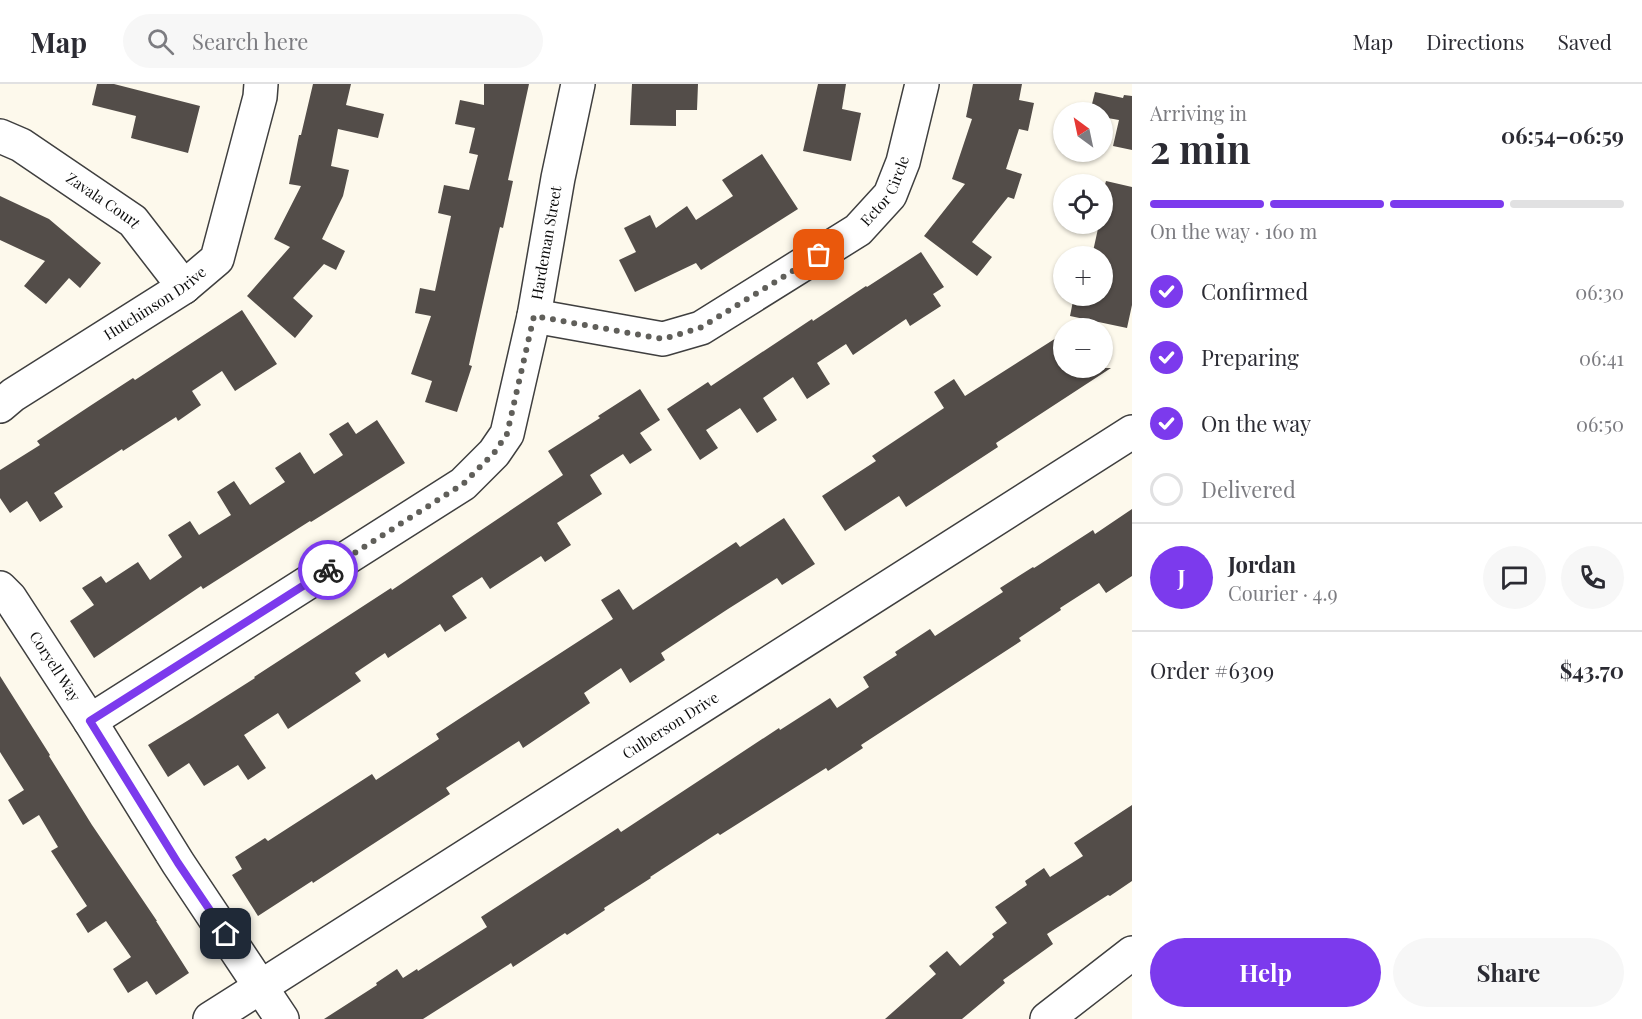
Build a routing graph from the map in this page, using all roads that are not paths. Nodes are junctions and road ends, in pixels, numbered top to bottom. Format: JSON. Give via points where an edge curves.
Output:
{"nodes":[{"id":1,"x":261,"y":84,"type":"edge"},
{"id":2,"x":578,"y":84,"type":"edge"},
{"id":3,"x":922,"y":84,"type":"edge"},
{"id":4,"x":0,"y":136,"type":"edge"},
{"id":5,"x":184,"y":287,"type":"junction"},
{"id":6,"x":534,"y":316,"type":"junction"},
{"id":7,"x":0,"y":406,"type":"edge"},
{"id":8,"x":1132,"y":432,"type":"edge"},
{"id":9,"x":0,"y":588,"type":"edge"},
{"id":10,"x":90,"y":721,"type":"junction"},
{"id":11,"x":1132,"y":954,"type":"edge"},
{"id":12,"x":261,"y":987,"type":"junction"},
{"id":13,"x":210,"y":1019,"type":"edge"},
{"id":14,"x":282,"y":1019,"type":"edge"},
{"id":15,"x":1047,"y":1019,"type":"edge"}],
"edges":[{"from":1,"to":5,"type":"street","name":"Hutchinson Drive","via":[[217,259]]},
{"from":2,"to":6,"type":"street","name":"Hardeman Street"},
{"from":3,"to":6,"type":"street","name":"Ector Circle","via":[[891,195],[858,230],[700,328],[663,339]]},
{"from":4,"to":5,"type":"street","name":"Zavala Court","via":[[26,148],[133,220]]},
{"from":5,"to":7,"type":"street","name":"Hutchinson Drive"},
{"from":6,"to":10,"type":"street","name":"Hardeman Street","via":[[507,434],[463,484]]},
{"from":8,"to":12,"type":"street","name":"Culberson Drive"},
{"from":9,"to":10,"type":"street","name":"Coryell Way"},
{"from":10,"to":12,"type":"street","name":"Coryell Way"},
{"from":11,"to":15,"type":"street"},
{"from":12,"to":13,"type":"street","name":"Culberson Drive"},
{"from":12,"to":14,"type":"street","name":"Coryell Way"}]}
